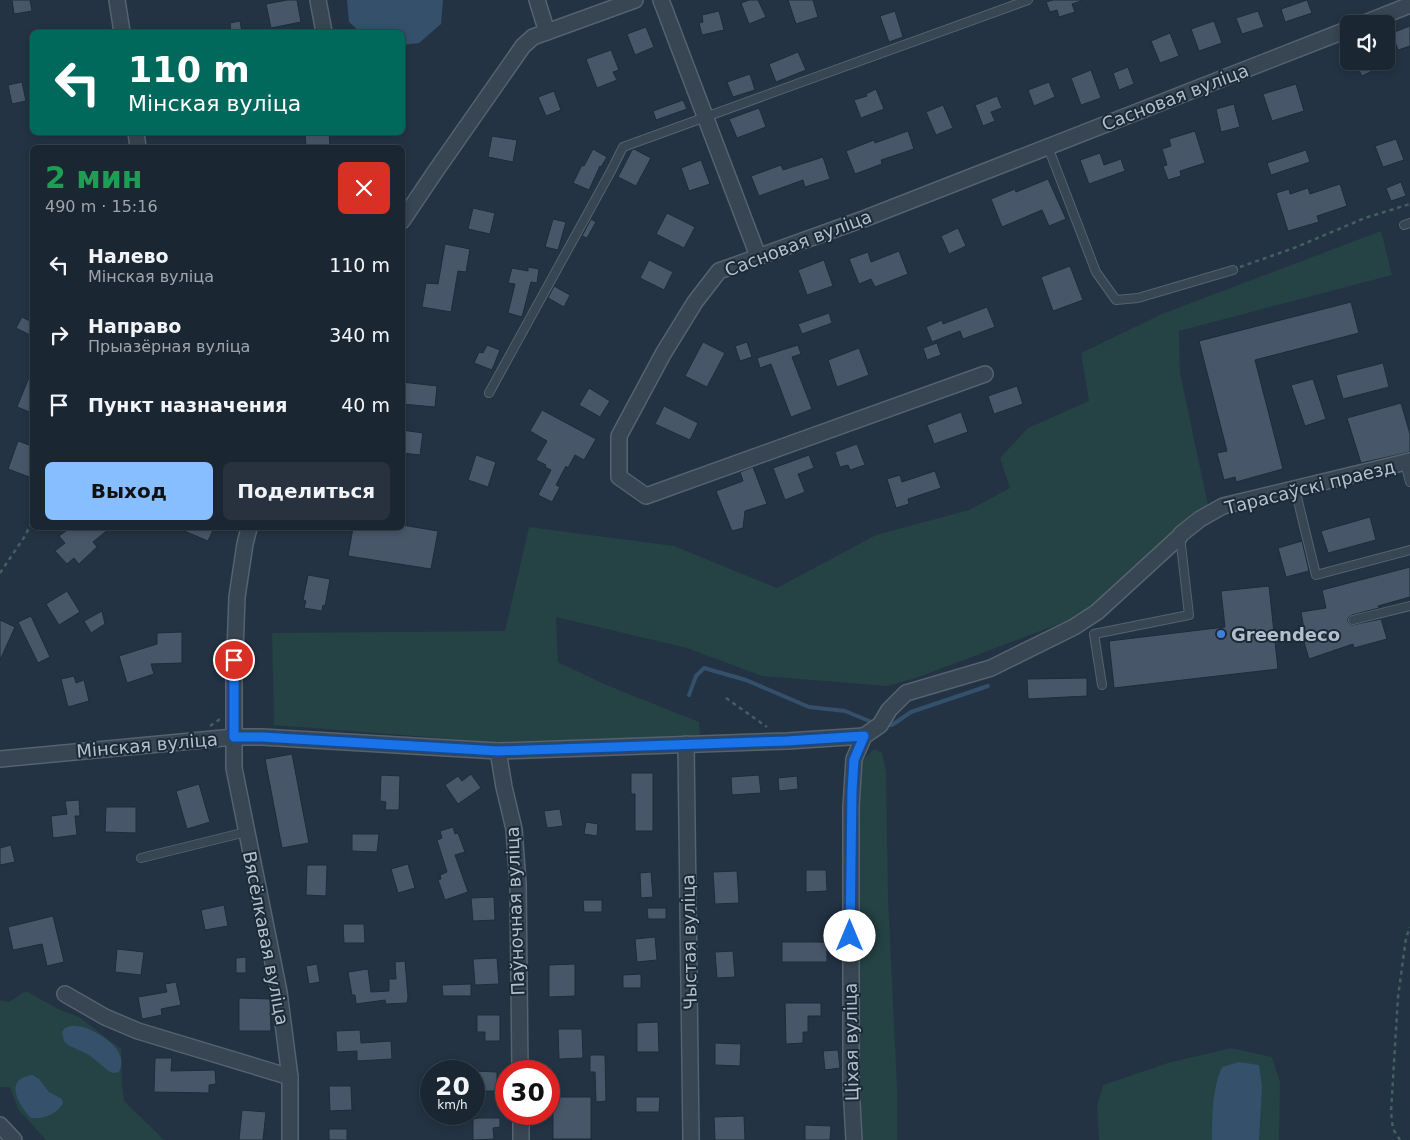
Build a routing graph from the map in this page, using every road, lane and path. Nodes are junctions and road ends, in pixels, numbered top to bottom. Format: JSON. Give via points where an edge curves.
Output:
{"nodes":[{"id":1,"x":117,"y":0,"type":"edge"},
{"id":2,"x":318,"y":0,"type":"edge"},
{"id":3,"x":537,"y":0,"type":"edge"},
{"id":4,"x":635,"y":0,"type":"edge"},
{"id":5,"x":661,"y":0,"type":"edge"},
{"id":6,"x":1028,"y":0,"type":"edge"},
{"id":7,"x":1410,"y":5,"type":"edge"},
{"id":8,"x":1385,"y":15,"type":"edge"},
{"id":9,"x":122,"y":30,"type":"edge"},
{"id":10,"x":324,"y":30,"type":"edge"},
{"id":11,"x":547,"y":32,"type":"junction"},
{"id":12,"x":1340,"y":33,"type":"edge"},
{"id":13,"x":705,"y":117,"type":"junction"},
{"id":14,"x":1048,"y":147,"type":"junction"},
{"id":15,"x":1410,"y":204,"type":"edge"},
{"id":16,"x":405,"y":216,"type":"edge"},
{"id":17,"x":758,"y":256,"type":"junction"},
{"id":18,"x":1233,"y":270,"type":"joint"},
{"id":19,"x":985,"y":374,"type":"dead end"},
{"id":20,"x":489,"y":393,"type":"dead end"},
{"id":21,"x":1408,"y":462,"type":"edge"},
{"id":22,"x":1410,"y":482,"type":"edge"},
{"id":23,"x":1295,"y":489,"type":"junction"},
{"id":24,"x":30,"y":526,"type":"edge"},
{"id":25,"x":248,"y":530,"type":"edge"},
{"id":26,"x":1180,"y":536,"type":"junction"},
{"id":27,"x":1410,"y":550,"type":"edge"},
{"id":28,"x":0,"y":573,"type":"edge"},
{"id":29,"x":1410,"y":606,"type":"edge"},
{"id":30,"x":1354,"y":620,"type":"dead end"},
{"id":31,"x":1102,"y":685,"type":"dead end"},
{"id":32,"x":726,"y":698,"type":"dead end"},
{"id":33,"x":864,"y":736,"type":"junction"},
{"id":34,"x":234,"y":737,"type":"junction"},
{"id":35,"x":787,"y":741,"type":"junction"},
{"id":36,"x":686,"y":744,"type":"junction"},
{"id":37,"x":498,"y":751,"type":"junction"},
{"id":38,"x":0,"y":759,"type":"edge"},
{"id":39,"x":246,"y":832,"type":"junction"},
{"id":40,"x":141,"y":858,"type":"dead end"},
{"id":41,"x":1410,"y":927,"type":"edge"},
{"id":42,"x":65,"y":994,"type":"dead end"},
{"id":43,"x":520,"y":1060,"type":"edge"},
{"id":44,"x":290,"y":1076,"type":"junction"},
{"id":45,"x":0,"y":1125,"type":"edge"},
{"id":46,"x":520,"y":1125,"type":"edge"},
{"id":47,"x":14,"y":1140,"type":"edge"},
{"id":48,"x":290,"y":1140,"type":"edge"},
{"id":49,"x":521,"y":1140,"type":"edge"},
{"id":50,"x":691,"y":1140,"type":"edge"},
{"id":51,"x":854,"y":1140,"type":"edge"},
{"id":52,"x":1400,"y":1140,"type":"edge"}],
"edges":[{"from":1,"to":9,"type":"street"},
{"from":2,"to":10,"type":"street"},
{"from":3,"to":11,"type":"street"},
{"from":4,"to":11,"type":"street"},
{"from":5,"to":13,"type":"street"},
{"from":6,"to":13,"type":"lane"},
{"from":7,"to":8,"type":"street"},
{"from":11,"to":16,"type":"street","via":[[533,37],[523,46]]},
{"from":12,"to":14,"type":"street","name":"Сасновая вуліца"},
{"from":13,"to":17,"type":"street"},
{"from":13,"to":20,"type":"lane","via":[[623,147]]},
{"from":14,"to":17,"type":"street","name":"Сасновая вуліца"},
{"from":14,"to":18,"type":"lane","via":[[1096,272],[1116,300],[1138,298]]},
{"from":15,"to":18,"type":"path","via":[[1365,218]]},
{"from":17,"to":19,"type":"street","name":"Сасновая вуліца","via":[[719,270],[663,354],[619,436],[619,477],[646,496]]},
{"from":21,"to":22,"type":"lane"},
{"from":21,"to":23,"type":"street","name":"Тарасаўскі праезд"},
{"from":23,"to":26,"type":"street","name":"Тарасаўскі праезд","via":[[1223,506]]},
{"from":23,"to":27,"type":"lane","via":[[1316,575]]},
{"from":24,"to":28,"type":"path"},
{"from":25,"to":34,"type":"street","name":"Вясёлкавая вуліца","via":[[237,597]]},
{"from":26,"to":31,"type":"lane","via":[[1189,615],[1094,634]]},
{"from":26,"to":33,"type":"street","name":"Тарасаўскі праезд","via":[[1097,612],[1074,627],[991,668],[906,693],[880,725]]},
{"from":29,"to":30,"type":"lane"},
{"from":32,"to":35,"type":"path"},
{"from":33,"to":35,"type":"street","name":"Мінская вуліца"},
{"from":33,"to":51,"type":"street","name":"Ціхая вуліца","via":[[854,760],[851,807],[851,1085]]},
{"from":34,"to":37,"type":"street","name":"Мінская вуліца"},
{"from":34,"to":38,"type":"street","name":"Мінская вуліца"},
{"from":34,"to":39,"type":"street","name":"Вясёлкавая вуліца","via":[[234,768]]},
{"from":35,"to":36,"type":"street","name":"Мінская вуліца"},
{"from":36,"to":37,"type":"street","name":"Мінская вуліца"},
{"from":36,"to":50,"type":"street","name":"Чыстая вуліца"},
{"from":37,"to":43,"type":"street","name":"Паўночная вуліца","via":[[514,830],[518,884]]},
{"from":39,"to":40,"type":"lane"},
{"from":39,"to":44,"type":"street","name":"Вясёлкавая вуліца","via":[[279,992]]},
{"from":41,"to":52,"type":"path","via":[[1398,996],[1391,1112],[1393,1129]]},
{"from":42,"to":44,"type":"street","via":[[138,1031]]},
{"from":44,"to":48,"type":"street","name":"Вясёлкавая вуліца"},
{"from":45,"to":47,"type":"street"},
{"from":46,"to":49,"type":"street"}]}
